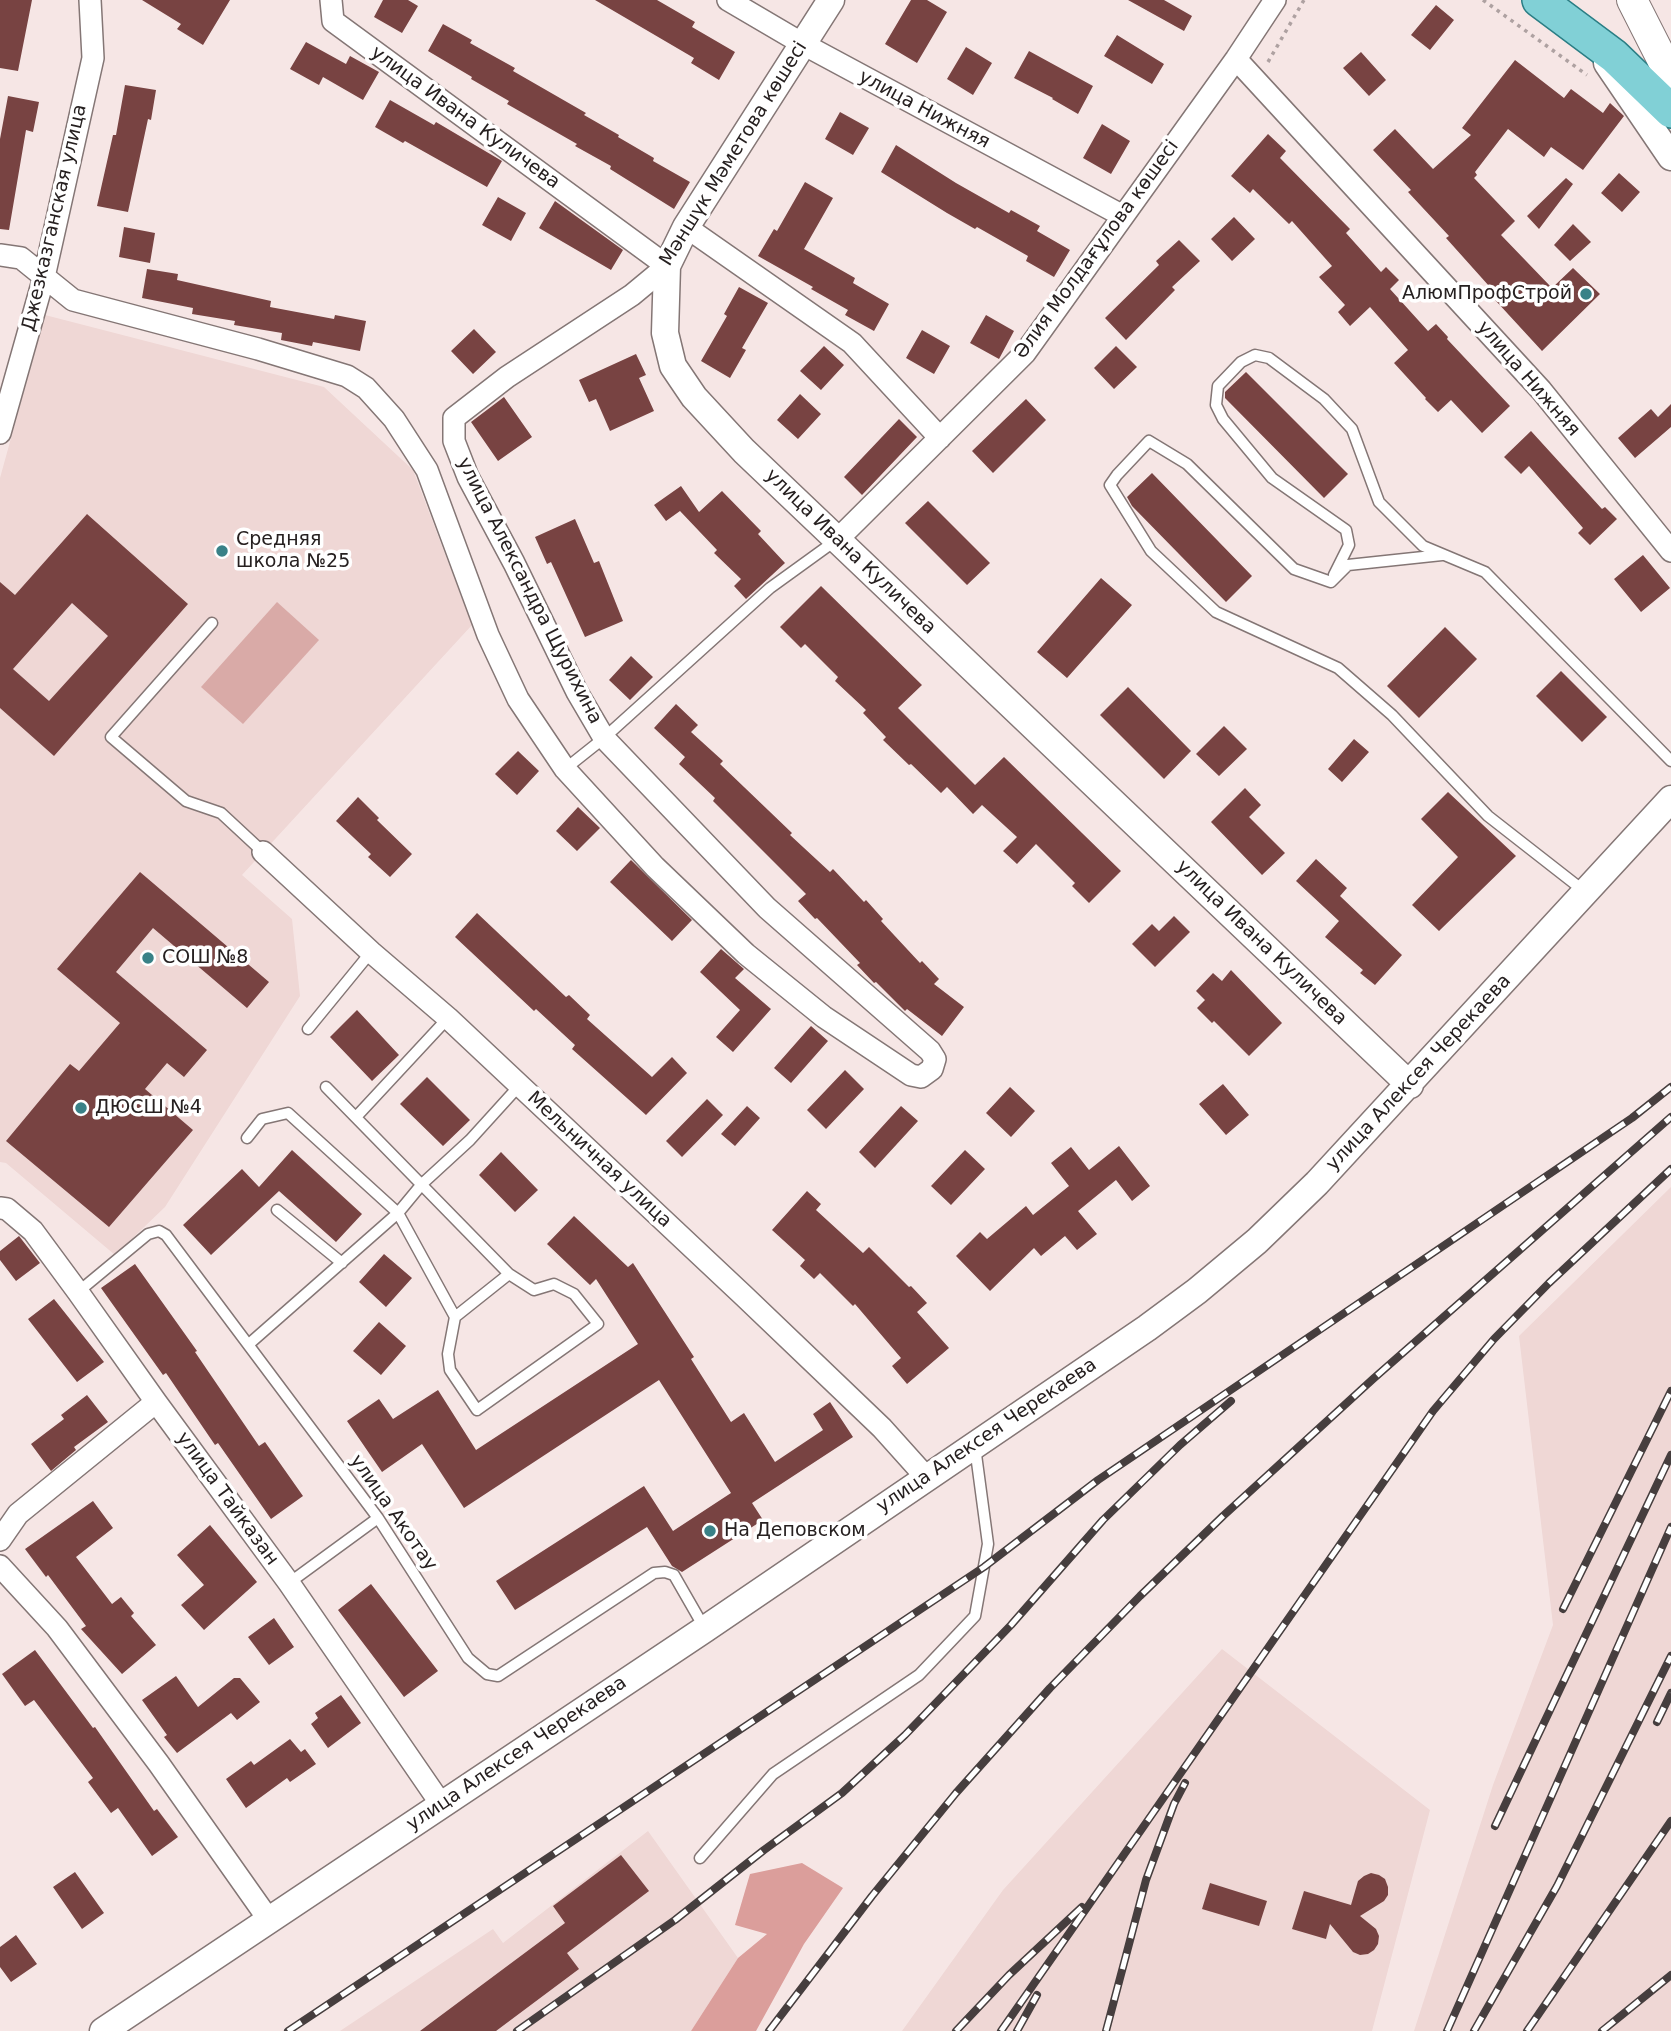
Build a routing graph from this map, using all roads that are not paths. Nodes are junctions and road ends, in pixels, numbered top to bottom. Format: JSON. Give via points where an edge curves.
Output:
{"nodes":[{"id":1,"x":90,"y":0,"type":"edge"},
{"id":2,"x":728,"y":0,"type":"edge"},
{"id":3,"x":831,"y":0,"type":"edge"},
{"id":4,"x":1275,"y":0,"type":"edge"},
{"id":5,"x":1633,"y":0,"type":"edge"},
{"id":6,"x":1560,"y":6,"type":"edge"},
{"id":7,"x":332,"y":10,"type":"edge"},
{"id":8,"x":1671,"y":41,"type":"edge"},
{"id":9,"x":803,"y":44,"type":"junction"},
{"id":10,"x":1236,"y":59,"type":"junction"},
{"id":11,"x":1671,"y":77,"type":"edge"},
{"id":12,"x":1671,"y":84,"type":"edge"},
{"id":13,"x":1671,"y":111,"type":"edge"},
{"id":14,"x":1671,"y":157,"type":"edge"},
{"id":15,"x":1123,"y":216,"type":"junction"},
{"id":16,"x":686,"y":227,"type":"junction"},
{"id":17,"x":0,"y":255,"type":"edge"},
{"id":18,"x":667,"y":266,"type":"junction"},
{"id":19,"x":44,"y":277,"type":"junction"},
{"id":20,"x":454,"y":418,"type":"joint"},
{"id":21,"x":0,"y":431,"type":"edge"},
{"id":22,"x":940,"y":438,"type":"junction"},
{"id":23,"x":837,"y":540,"type":"junction"},
{"id":24,"x":1671,"y":551,"type":"edge"},
{"id":25,"x":1442,"y":555,"type":"junction"},
{"id":26,"x":1331,"y":582,"type":"junction"},
{"id":27,"x":212,"y":623,"type":"dead end"},
{"id":28,"x":604,"y":738,"type":"junction"},
{"id":29,"x":1671,"y":761,"type":"edge"},
{"id":30,"x":565,"y":769,"type":"junction"},
{"id":31,"x":1671,"y":799,"type":"edge"},
{"id":32,"x":263,"y":852,"type":"joint"},
{"id":33,"x":1585,"y":891,"type":"junction"},
{"id":34,"x":371,"y":952,"type":"junction"},
{"id":35,"x":448,"y":1018,"type":"junction"},
{"id":36,"x":308,"y":1028,"type":"dead end"},
{"id":37,"x":1410,"y":1085,"type":"junction"},
{"id":38,"x":519,"y":1086,"type":"junction"},
{"id":39,"x":326,"y":1087,"type":"dead end"},
{"id":40,"x":356,"y":1117,"type":"junction"},
{"id":41,"x":247,"y":1139,"type":"dead end"},
{"id":42,"x":422,"y":1184,"type":"junction"},
{"id":43,"x":0,"y":1208,"type":"edge"},
{"id":44,"x":277,"y":1210,"type":"dead end"},
{"id":45,"x":398,"y":1213,"type":"junction"},
{"id":46,"x":342,"y":1263,"type":"junction"},
{"id":47,"x":509,"y":1274,"type":"junction"},
{"id":48,"x":78,"y":1292,"type":"junction"},
{"id":49,"x":455,"y":1317,"type":"junction"},
{"id":50,"x":249,"y":1344,"type":"junction"},
{"id":51,"x":156,"y":1402,"type":"junction"},
{"id":52,"x":975,"y":1444,"type":"junction"},
{"id":53,"x":926,"y":1477,"type":"junction"},
{"id":54,"x":378,"y":1518,"type":"junction"},
{"id":55,"x":0,"y":1540,"type":"edge"},
{"id":56,"x":0,"y":1566,"type":"edge"},
{"id":57,"x":289,"y":1583,"type":"junction"},
{"id":58,"x":705,"y":1629,"type":"junction"},
{"id":59,"x":441,"y":1804,"type":"junction"},
{"id":60,"x":700,"y":1858,"type":"dead end"},
{"id":61,"x":269,"y":1920,"type":"junction"},
{"id":62,"x":103,"y":2031,"type":"edge"}],
"edges":[{"from":1,"to":19,"type":"street","name":"Джезказганская улица","via":[[93,58]]},
{"from":2,"to":9,"type":"street","name":"улица Нижняя"},
{"from":3,"to":9,"type":"street","name":"Мәншүк Мәметова көшесі"},
{"from":4,"to":10,"type":"street","name":"Әлия Молдағұлова көшесі"},
{"from":5,"to":8,"type":"street"},
{"from":5,"to":11,"type":"main road"},
{"from":6,"to":12,"type":"main road","via":[[1627,42]]},
{"from":6,"to":13,"type":"main road"},
{"from":6,"to":14,"type":"street","via":[[1598,51]]},
{"from":7,"to":18,"type":"street","name":"улица Ивана Куличева"},
{"from":9,"to":15,"type":"street","name":"улица Нижняя"},
{"from":9,"to":16,"type":"street","name":"Мәншүк Мәметова көшесі"},
{"from":10,"to":15,"type":"street","name":"Әлия Молдағұлова көшесі"},
{"from":10,"to":24,"type":"street","name":"улица Нижняя","via":[[1541,390]]},
{"from":15,"to":22,"type":"street","name":"Әлия Молдағұлова көшесі","via":[[1025,353]]},
{"from":16,"to":18,"type":"street","name":"Мәншүк Мәметова көшесі"},
{"from":16,"to":22,"type":"street","via":[[852,343]]},
{"from":17,"to":19,"type":"street","name":"улица Александра Щурихина","via":[[21,258]]},
{"from":18,"to":20,"type":"street","name":"Мәншүк Мәметова көшесі"},
{"from":18,"to":23,"type":"street","name":"улица Ивана Куличева","via":[[665,333],[673,366],[714,420]]},
{"from":19,"to":21,"type":"street","name":"Джезказганская улица"},
{"from":19,"to":30,"type":"street","name":"улица Александра Щурихина","via":[[73,300],[258,349],[347,376],[366,388],[394,419],[427,470],[488,635],[518,699]]},
{"from":20,"to":28,"type":"street","name":"улица Александра Щурихина","via":[[454,441],[468,477]]},
{"from":22,"to":23,"type":"street","name":"Әлия Молдағұлова көшесі"},
{"from":23,"to":28,"type":"lane","via":[[770,588]]},
{"from":23,"to":37,"type":"street","name":"улица Ивана Куличева"},
{"from":25,"to":26,"type":"lane","via":[[1348,565]]},
{"from":25,"to":26,"type":"lane","via":[[1423,546],[1379,502],[1352,429],[1343,419],[1269,358],[1255,355],[1241,362],[1218,386],[1216,405],[1272,478],[1346,530],[1349,545]]},
{"from":25,"to":29,"type":"lane","via":[[1485,572]]},
{"from":26,"to":33,"type":"lane","via":[[1294,569],[1187,464],[1149,441],[1110,485],[1151,551],[1216,611],[1338,668],[1392,715],[1489,816]]},
{"from":27,"to":32,"type":"lane","via":[[111,737],[186,801],[221,813]]},
{"from":28,"to":30,"type":"lane"},
{"from":28,"to":30,"type":"street","name":"улица Александра Щурихина","via":[[767,908],[930,1051],[935,1059],[932,1069],[921,1077],[911,1075],[824,1017],[746,954],[655,867]]},
{"from":31,"to":33,"type":"street","name":"улица Алексея Черекаева"},
{"from":32,"to":34,"type":"street","name":"Мельничная улица"},
{"from":33,"to":37,"type":"street","name":"улица Алексея Черекаева"},
{"from":34,"to":35,"type":"street","name":"Мельничная улица"},
{"from":34,"to":36,"type":"lane"},
{"from":35,"to":38,"type":"street","name":"Мельничная улица"},
{"from":35,"to":40,"type":"lane"},
{"from":37,"to":52,"type":"street","name":"улица Алексея Черекаева","via":[[1317,1183],[1197,1291]]},
{"from":38,"to":42,"type":"lane"},
{"from":38,"to":53,"type":"street","name":"Мельничная улица","via":[[882,1428]]},
{"from":39,"to":40,"type":"lane"},
{"from":40,"to":42,"type":"lane"},
{"from":41,"to":45,"type":"lane","via":[[262,1119],[288,1113]]},
{"from":42,"to":45,"type":"lane"},
{"from":42,"to":47,"type":"lane"},
{"from":43,"to":48,"type":"street","name":"улица Тайказан","via":[[33,1231]]},
{"from":44,"to":46,"type":"lane"},
{"from":45,"to":46,"type":"lane"},
{"from":45,"to":49,"type":"lane"},
{"from":46,"to":50,"type":"lane"},
{"from":47,"to":49,"type":"lane"},
{"from":47,"to":49,"type":"lane","via":[[534,1290],[554,1284],[575,1294],[598,1324],[477,1410],[450,1370]]},
{"from":48,"to":50,"type":"lane","name":"улица Акотау","via":[[148,1234],[159,1231]]},
{"from":48,"to":51,"type":"street","name":"улица Тайказан"},
{"from":50,"to":54,"type":"lane","name":"улица Акотау"},
{"from":51,"to":55,"type":"street","via":[[18,1514]]},
{"from":51,"to":57,"type":"street","name":"улица Тайказан"},
{"from":52,"to":53,"type":"street","name":"улица Алексея Черекаева"},
{"from":52,"to":60,"type":"lane","via":[[988,1544],[975,1616],[919,1675],[774,1774]]},
{"from":53,"to":58,"type":"street","name":"улица Алексея Черекаева"},
{"from":54,"to":57,"type":"lane"},
{"from":54,"to":58,"type":"lane","name":"улица Акотау","via":[[468,1658],[487,1674],[498,1676],[654,1573],[674,1575]]},
{"from":56,"to":61,"type":"street","via":[[57,1628]]},
{"from":57,"to":59,"type":"street","name":"улица Тайказан"},
{"from":58,"to":59,"type":"street","name":"улица Алексея Черекаева"},
{"from":59,"to":61,"type":"street","name":"улица Алексея Черекаева"},
{"from":61,"to":62,"type":"street","name":"улица Алексея Черекаева"}]}
